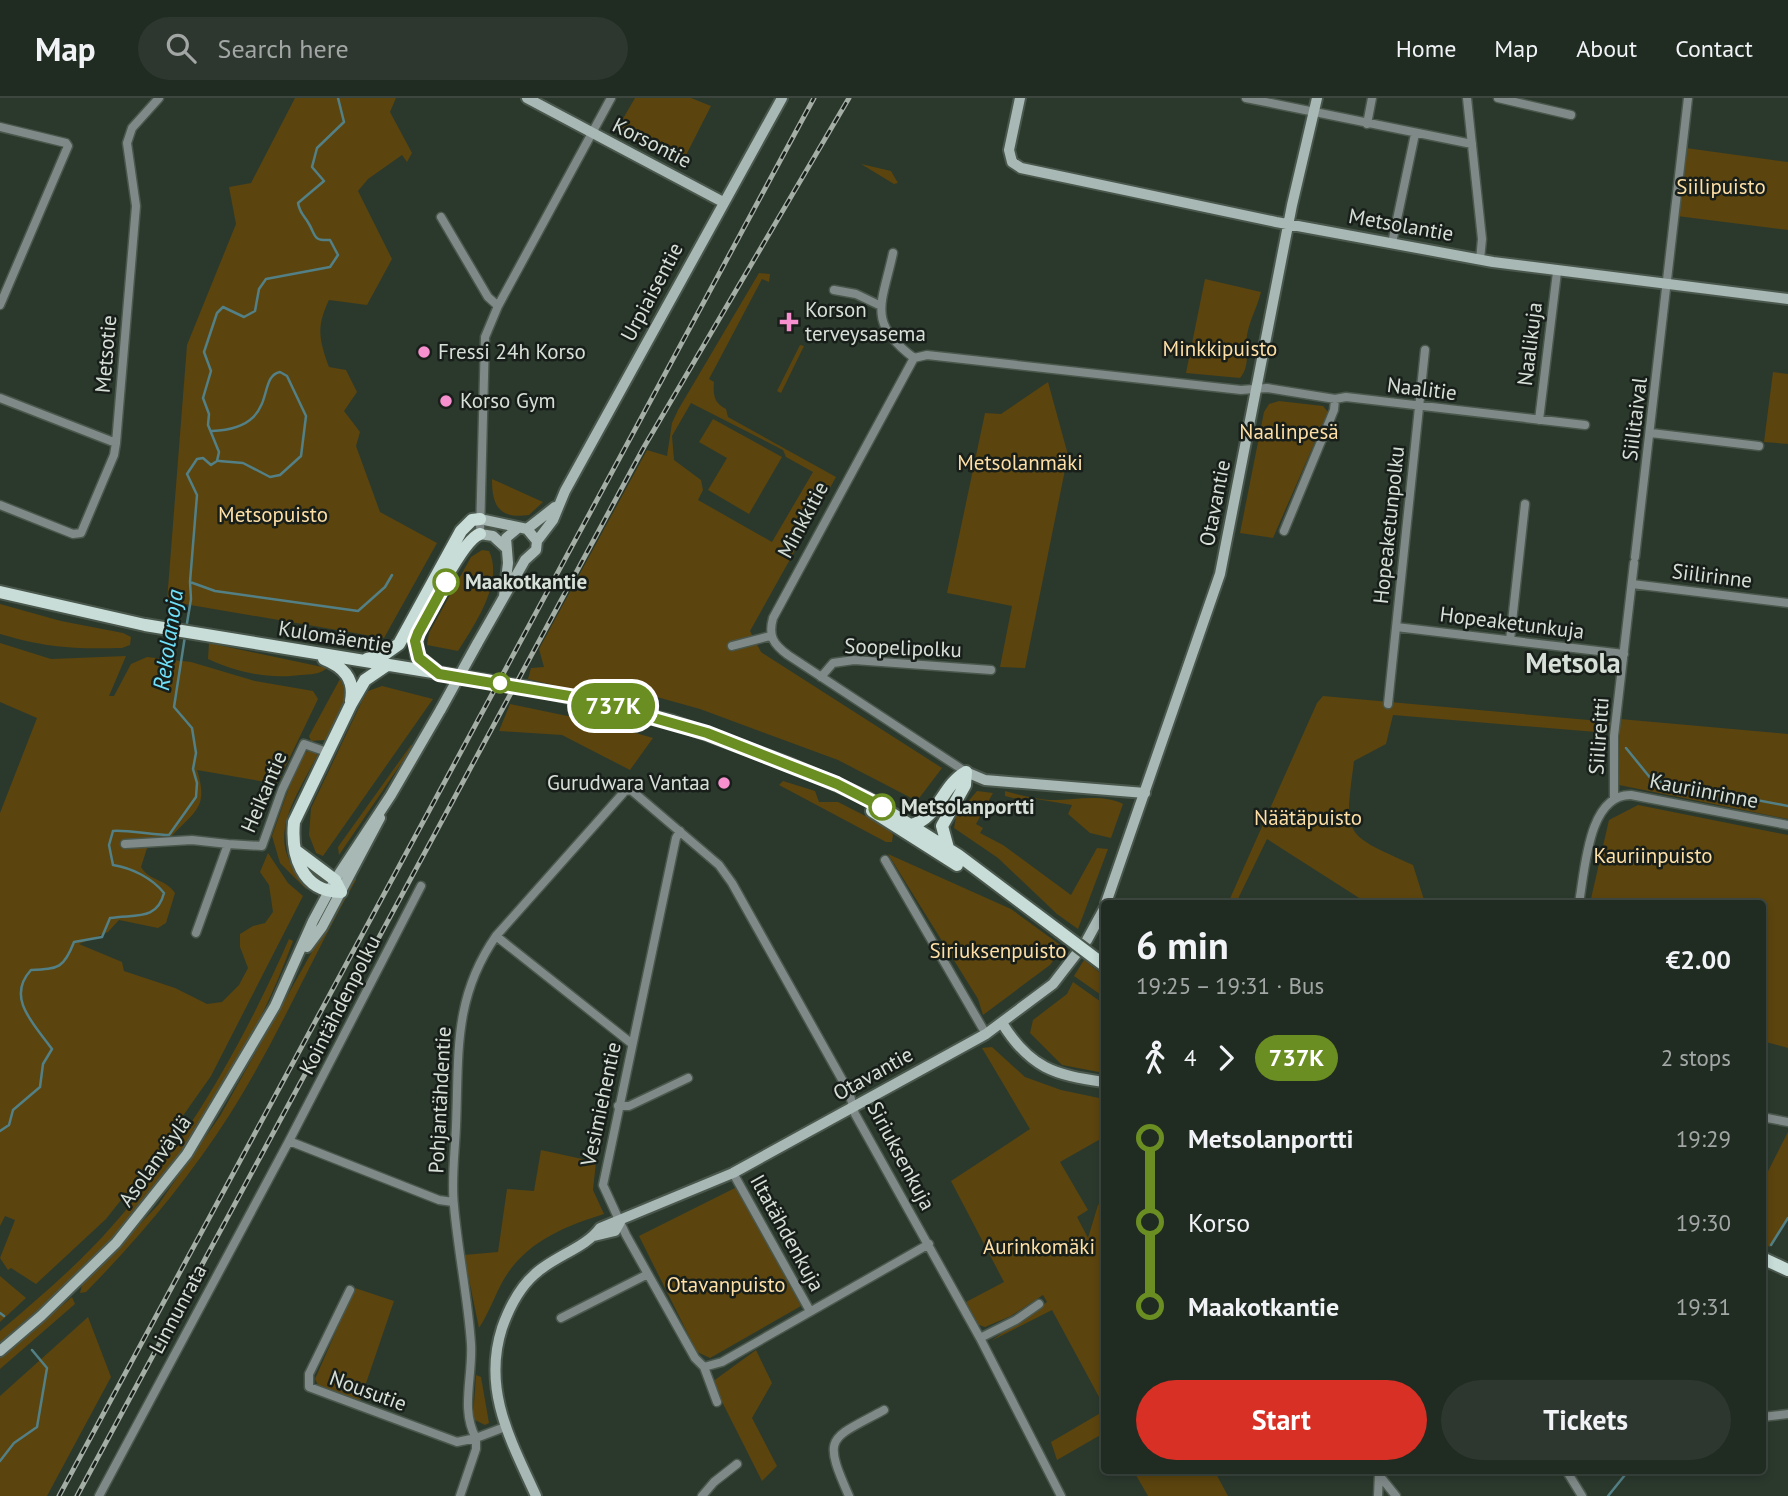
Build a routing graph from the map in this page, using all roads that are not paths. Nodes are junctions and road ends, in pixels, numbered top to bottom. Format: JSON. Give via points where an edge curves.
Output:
{"nodes":[{"id":1,"x":159,"y":98,"type":"edge"},
{"id":2,"x":527,"y":98,"type":"edge"},
{"id":3,"x":611,"y":98,"type":"edge"},
{"id":4,"x":782,"y":98,"type":"edge"},
{"id":5,"x":1020,"y":98,"type":"edge"},
{"id":6,"x":1246,"y":98,"type":"edge"},
{"id":7,"x":1317,"y":98,"type":"edge"},
{"id":8,"x":1372,"y":98,"type":"edge"},
{"id":9,"x":1467,"y":98,"type":"edge"},
{"id":10,"x":1497,"y":98,"type":"edge"},
{"id":11,"x":1688,"y":98,"type":"edge"},
{"id":12,"x":1314,"y":113,"type":"junction"},
{"id":13,"x":1571,"y":115,"type":"dead end"},
{"id":14,"x":1367,"y":124,"type":"junction"},
{"id":15,"x":0,"y":127,"type":"edge"},
{"id":16,"x":591,"y":134,"type":"junction"},
{"id":17,"x":1415,"y":134,"type":"junction"},
{"id":18,"x":1472,"y":144,"type":"junction"},
{"id":19,"x":723,"y":202,"type":"junction"},
{"id":20,"x":441,"y":218,"type":"dead end"},
{"id":21,"x":1289,"y":224,"type":"junction"},
{"id":22,"x":1392,"y":243,"type":"junction"},
{"id":23,"x":893,"y":253,"type":"dead end"},
{"id":24,"x":1480,"y":260,"type":"junction"},
{"id":25,"x":1557,"y":272,"type":"junction"},
{"id":26,"x":1668,"y":285,"type":"junction"},
{"id":27,"x":834,"y":290,"type":"dead end"},
{"id":28,"x":1788,"y":299,"type":"edge"},
{"id":29,"x":0,"y":305,"type":"edge"},
{"id":30,"x":498,"y":306,"type":"junction"},
{"id":31,"x":881,"y":306,"type":"junction"},
{"id":32,"x":1425,"y":351,"type":"dead end"},
{"id":33,"x":914,"y":358,"type":"junction"},
{"id":34,"x":1256,"y":389,"type":"junction"},
{"id":35,"x":0,"y":398,"type":"edge"},
{"id":36,"x":1335,"y":399,"type":"junction"},
{"id":37,"x":1420,"y":407,"type":"junction"},
{"id":38,"x":1539,"y":420,"type":"junction"},
{"id":39,"x":1585,"y":425,"type":"dead end"},
{"id":40,"x":1651,"y":433,"type":"junction"},
{"id":41,"x":116,"y":443,"type":"junction"},
{"id":42,"x":1759,"y":446,"type":"dead end"},
{"id":43,"x":1525,"y":504,"type":"dead end"},
{"id":44,"x":0,"y":505,"type":"edge"},
{"id":45,"x":557,"y":505,"type":"junction"},
{"id":46,"x":480,"y":519,"type":"junction"},
{"id":47,"x":523,"y":528,"type":"junction"},
{"id":48,"x":1284,"y":531,"type":"dead end"},
{"id":49,"x":480,"y":534,"type":"junction"},
{"id":50,"x":537,"y":541,"type":"junction"},
{"id":51,"x":507,"y":551,"type":"junction"},
{"id":52,"x":525,"y":560,"type":"junction"},
{"id":53,"x":1634,"y":560,"type":"joint"},
{"id":54,"x":1632,"y":584,"type":"junction"},
{"id":55,"x":0,"y":592,"type":"edge"},
{"id":56,"x":504,"y":596,"type":"junction"},
{"id":57,"x":1788,"y":603,"type":"edge"},
{"id":58,"x":1396,"y":627,"type":"junction"},
{"id":59,"x":771,"y":636,"type":"junction"},
{"id":60,"x":1510,"y":640,"type":"junction"},
{"id":61,"x":732,"y":646,"type":"dead end"},
{"id":62,"x":311,"y":654,"type":"junction"},
{"id":63,"x":1624,"y":654,"type":"junction"},
{"id":64,"x":358,"y":660,"type":"junction"},
{"id":65,"x":387,"y":665,"type":"junction"},
{"id":66,"x":991,"y":670,"type":"dead end"},
{"id":67,"x":439,"y":674,"type":"junction"},
{"id":68,"x":821,"y":677,"type":"junction"},
{"id":69,"x":351,"y":704,"type":"junction"},
{"id":70,"x":1388,"y":704,"type":"dead end"},
{"id":71,"x":327,"y":752,"type":"junction"},
{"id":72,"x":966,"y":772,"type":"junction"},
{"id":73,"x":821,"y":778,"type":"junction"},
{"id":74,"x":631,"y":790,"type":"joint"},
{"id":75,"x":1145,"y":793,"type":"junction"},
{"id":76,"x":1614,"y":798,"type":"junction"},
{"id":77,"x":911,"y":825,"type":"junction"},
{"id":78,"x":1788,"y":825,"type":"edge"},
{"id":79,"x":680,"y":831,"type":"junction"},
{"id":80,"x":125,"y":844,"type":"dead end"},
{"id":81,"x":228,"y":844,"type":"junction"},
{"id":82,"x":948,"y":849,"type":"junction"},
{"id":83,"x":886,"y":860,"type":"dead end"},
{"id":84,"x":421,"y":886,"type":"dead end"},
{"id":85,"x":335,"y":888,"type":"junction"},
{"id":86,"x":1108,"y":900,"type":"edge"},
{"id":87,"x":1580,"y":900,"type":"edge"},
{"id":88,"x":1023,"y":905,"type":"junction"},
{"id":89,"x":1101,"y":914,"type":"edge"},
{"id":90,"x":196,"y":933,"type":"dead end"},
{"id":91,"x":496,"y":936,"type":"junction"},
{"id":92,"x":1101,"y":963,"type":"edge"},
{"id":93,"x":1002,"y":1023,"type":"junction"},
{"id":94,"x":986,"y":1034,"type":"junction"},
{"id":95,"x":631,"y":1043,"type":"junction"},
{"id":96,"x":688,"y":1078,"type":"dead end"},
{"id":97,"x":1101,"y":1082,"type":"edge"},
{"id":98,"x":618,"y":1106,"type":"junction"},
{"id":99,"x":854,"y":1106,"type":"junction"},
{"id":100,"x":1766,"y":1118,"type":"edge"},
{"id":101,"x":1788,"y":1122,"type":"edge"},
{"id":102,"x":289,"y":1141,"type":"junction"},
{"id":103,"x":733,"y":1173,"type":"junction"},
{"id":104,"x":453,"y":1202,"type":"junction"},
{"id":105,"x":620,"y":1222,"type":"junction"},
{"id":106,"x":929,"y":1244,"type":"junction"},
{"id":107,"x":1766,"y":1260,"type":"edge"},
{"id":108,"x":1788,"y":1270,"type":"edge"},
{"id":109,"x":648,"y":1274,"type":"junction"},
{"id":110,"x":350,"y":1290,"type":"dead end"},
{"id":111,"x":1039,"y":1304,"type":"dead end"},
{"id":112,"x":810,"y":1311,"type":"junction"},
{"id":113,"x":561,"y":1318,"type":"dead end"},
{"id":114,"x":980,"y":1338,"type":"junction"},
{"id":115,"x":0,"y":1350,"type":"edge"},
{"id":116,"x":704,"y":1367,"type":"junction"},
{"id":117,"x":717,"y":1402,"type":"dead end"},
{"id":118,"x":884,"y":1410,"type":"dead end"},
{"id":119,"x":1788,"y":1414,"type":"edge"},
{"id":120,"x":1766,"y":1417,"type":"edge"},
{"id":121,"x":505,"y":1427,"type":"junction"},
{"id":122,"x":476,"y":1438,"type":"junction"},
{"id":123,"x":737,"y":1464,"type":"dead end"},
{"id":124,"x":1379,"y":1474,"type":"edge"},
{"id":125,"x":1380,"y":1474,"type":"edge"},
{"id":126,"x":1568,"y":1474,"type":"edge"},
{"id":127,"x":99,"y":1496,"type":"edge"},
{"id":128,"x":460,"y":1496,"type":"edge"},
{"id":129,"x":537,"y":1496,"type":"edge"},
{"id":130,"x":702,"y":1496,"type":"edge"},
{"id":131,"x":849,"y":1496,"type":"edge"},
{"id":132,"x":1061,"y":1496,"type":"edge"},
{"id":133,"x":1378,"y":1496,"type":"edge"},
{"id":134,"x":1395,"y":1496,"type":"edge"},
{"id":135,"x":1582,"y":1496,"type":"edge"}],
"edges":[{"from":1,"to":41,"type":"street","name":"Metsotie","via":[[132,128],[127,143],[135,206]]},
{"from":2,"to":16,"type":"main road","name":"Korsontie"},
{"from":3,"to":16,"type":"street"},
{"from":4,"to":19,"type":"main road","name":"Urpiaisentie"},
{"from":5,"to":21,"type":"main road","name":"Metsolantie","via":[[1009,150],[1012,162],[1021,168]]},
{"from":6,"to":12,"type":"street"},
{"from":7,"to":12,"type":"main road","name":"Otavantie"},
{"from":8,"to":14,"type":"street"},
{"from":9,"to":18,"type":"street"},
{"from":10,"to":13,"type":"street"},
{"from":11,"to":26,"type":"street","name":"Siilitaival"},
{"from":12,"to":14,"type":"street"},
{"from":12,"to":21,"type":"main road","name":"Otavantie"},
{"from":14,"to":17,"type":"street"},
{"from":15,"to":29,"type":"street","via":[[68,146]]},
{"from":16,"to":19,"type":"main road","name":"Korsontie"},
{"from":16,"to":30,"type":"street"},
{"from":17,"to":18,"type":"street"},
{"from":17,"to":22,"type":"street"},
{"from":18,"to":24,"type":"street"},
{"from":19,"to":45,"type":"main road","name":"Urpiaisentie"},
{"from":20,"to":30,"type":"street","via":[[488,297]]},
{"from":21,"to":22,"type":"main road","name":"Metsolantie"},
{"from":21,"to":34,"type":"main road","name":"Otavantie"},
{"from":22,"to":24,"type":"main road","name":"Metsolantie"},
{"from":23,"to":31,"type":"street"},
{"from":24,"to":25,"type":"main road","name":"Metsolantie"},
{"from":25,"to":26,"type":"main road","name":"Metsolantie"},
{"from":25,"to":38,"type":"street","name":"Naalikuja"},
{"from":26,"to":28,"type":"main road","name":"Metsolantie"},
{"from":26,"to":40,"type":"street","name":"Siilitaival"},
{"from":27,"to":31,"type":"street"},
{"from":30,"to":46,"type":"street","via":[[485,337]]},
{"from":31,"to":33,"type":"street","via":[[881,323]]},
{"from":32,"to":37,"type":"street","name":"Hopeaketunpolku"},
{"from":33,"to":34,"type":"street","via":[[927,355]]},
{"from":33,"to":59,"type":"street","name":"Minkkitie","via":[[773,618]]},
{"from":34,"to":36,"type":"street","name":"Naalitie"},
{"from":34,"to":75,"type":"main road","name":"Otavantie","via":[[1220,574]]},
{"from":35,"to":41,"type":"street"},
{"from":36,"to":37,"type":"street","name":"Naalitie"},
{"from":36,"to":48,"type":"street"},
{"from":37,"to":38,"type":"street","name":"Naalitie"},
{"from":37,"to":58,"type":"street","name":"Hopeaketunpolku"},
{"from":38,"to":39,"type":"street","name":"Naalitie"},
{"from":40,"to":42,"type":"street"},
{"from":40,"to":53,"type":"street","name":"Siilitaival"},
{"from":41,"to":44,"type":"street","name":"Metsotie","via":[[81,533]]},
{"from":43,"to":60,"type":"street"},
{"from":45,"to":47,"type":"main road","name":"Urpiaisentie"},
{"from":45,"to":50,"type":"main road","name":"Urpiaisentie","via":[[553,520]]},
{"from":46,"to":47,"type":"main road"},
{"from":46,"to":49,"type":"street"},
{"from":46,"to":64,"type":"main road","via":[[461,531],[399,644],[382,656]]},
{"from":47,"to":50,"type":"main road"},
{"from":47,"to":51,"type":"main road","name":"Urpiaisentie","via":[[508,534]]},
{"from":49,"to":51,"type":"main road","via":[[493,536]]},
{"from":49,"to":67,"type":"main road","via":[[461,553],[415,641],[419,658]]},
{"from":50,"to":52,"type":"main road","name":"Urpiaisentie","via":[[533,556]]},
{"from":51,"to":52,"type":"main road"},
{"from":51,"to":56,"type":"main road","name":"Urpiaisentie"},
{"from":52,"to":56,"type":"main road","name":"Urpiaisentie"},
{"from":53,"to":54,"type":"street","name":"Siilireitti"},
{"from":54,"to":57,"type":"street","name":"Siilirinne"},
{"from":54,"to":63,"type":"street","name":"Siilireitti"},
{"from":55,"to":62,"type":"main road","name":"Kulomäentie","via":[[145,625]]},
{"from":56,"to":85,"type":"main road","name":"Urpiaisentie","bridge":true,"via":[[391,795],[370,842]]},
{"from":58,"to":60,"type":"street","name":"Hopeaketunkuja"},
{"from":58,"to":70,"type":"street","name":"Hopeaketunpolku"},
{"from":59,"to":61,"type":"street"},
{"from":59,"to":68,"type":"street","via":[[780,649]]},
{"from":60,"to":63,"type":"street","name":"Hopeaketunkuja"},
{"from":62,"to":64,"type":"main road","name":"Kulomäentie"},
{"from":62,"to":69,"type":"main road","via":[[343,669],[352,684]]},
{"from":63,"to":76,"type":"street","name":"Siilireitti","via":[[1614,736]]},
{"from":64,"to":65,"type":"main road","name":"Kulomäentie"},
{"from":65,"to":67,"type":"main road","name":"Kulomäentie"},
{"from":65,"to":69,"type":"main road","via":[[365,680]]},
{"from":66,"to":68,"type":"street","name":"Soopelipolku","via":[[853,660],[833,663]]},
{"from":67,"to":73,"type":"main road","name":"Kulomäentie","via":[[637,711]]},
{"from":68,"to":72,"type":"street"},
{"from":69,"to":71,"type":"main road"},
{"from":71,"to":81,"type":"street","name":"Heikantie","via":[[304,744],[262,846]]},
{"from":71,"to":85,"type":"main road","via":[[295,822],[295,850]]},
{"from":72,"to":75,"type":"main road","via":[[985,780]]},
{"from":72,"to":77,"type":"main road","via":[[954,778],[928,818]]},
{"from":72,"to":82,"type":"main road","via":[[965,785],[942,826]]},
{"from":73,"to":77,"type":"main road","name":"Kulomäentie","via":[[867,798]]},
{"from":73,"to":88,"type":"main road","name":"Kulomäentie"},
{"from":74,"to":79,"type":"street","name":"Siriuksenkuja"},
{"from":74,"to":91,"type":"street","name":"Pohjantähdentie","via":[[625,791]]},
{"from":75,"to":86,"type":"main road","name":"Otavantie"},
{"from":76,"to":78,"type":"street","name":"Kauriinrinne","via":[[1631,795]]},
{"from":76,"to":87,"type":"street","name":"Siilireitti","via":[[1598,814]]},
{"from":77,"to":82,"type":"main road","name":"Kulomäentie"},
{"from":79,"to":95,"type":"street","name":"Vesimiehentie"},
{"from":79,"to":99,"type":"street","name":"Siriuksenkuja","via":[[727,874]]},
{"from":80,"to":81,"type":"street","name":"Heikantie","via":[[192,840]]},
{"from":81,"to":90,"type":"street","name":"Heikantie"},
{"from":82,"to":88,"type":"main road","name":"Kulomäentie"},
{"from":83,"to":94,"type":"street"},
{"from":84,"to":102,"type":"street","name":"Kointähdenpolku"},
{"from":85,"to":115,"type":"main road","name":"Asolanväylä","via":[[322,927],[297,961],[214,1112],[153,1199],[72,1287]]},
{"from":88,"to":92,"type":"main road","name":"Kulomäentie","bridge":true},
{"from":89,"to":93,"type":"main road","name":"Otavantie","via":[[1053,984]]},
{"from":91,"to":95,"type":"street"},
{"from":91,"to":104,"type":"street","name":"Pohjantähdentie","via":[[480,960],[463,1006]]},
{"from":93,"to":94,"type":"main road","name":"Otavantie"},
{"from":93,"to":97,"type":"main road","via":[[1044,1069]]},
{"from":94,"to":99,"type":"main road","name":"Otavantie"},
{"from":95,"to":98,"type":"street","name":"Vesimiehentie"},
{"from":96,"to":98,"type":"street","via":[[629,1106]]},
{"from":98,"to":105,"type":"street","name":"Vesimiehentie","via":[[603,1185]]},
{"from":99,"to":103,"type":"main road","name":"Otavantie"},
{"from":99,"to":106,"type":"street","name":"Siriuksenkuja"},
{"from":100,"to":101,"type":"street"},
{"from":102,"to":104,"type":"street"},
{"from":102,"to":127,"type":"street","name":"Linnunrata"},
{"from":103,"to":105,"type":"main road","name":"Otavantie"},
{"from":103,"to":112,"type":"street","name":"Iltatähdenkuja"},
{"from":104,"to":122,"type":"street","name":"Pohjantähdentie","via":[[471,1342],[467,1417]]},
{"from":105,"to":109,"type":"street","name":"Vesimiehentie"},
{"from":105,"to":121,"type":"main road","name":"Otavantie","via":[[600,1228],[542,1267],[509,1308],[494,1370]]},
{"from":106,"to":112,"type":"street"},
{"from":106,"to":114,"type":"street","name":"Siriuksenkuja"},
{"from":107,"to":108,"type":"main road"},
{"from":109,"to":113,"type":"street"},
{"from":109,"to":116,"type":"street","name":"Vesimiehentie"},
{"from":110,"to":122,"type":"street","name":"Nousutie","via":[[309,1374],[309,1387],[457,1442]]},
{"from":111,"to":114,"type":"street"},
{"from":112,"to":116,"type":"street","via":[[722,1362]]},
{"from":114,"to":132,"type":"street","name":"Siriuksenkuja"},
{"from":116,"to":117,"type":"street","name":"Vesimiehentie"},
{"from":118,"to":131,"type":"street","via":[[840,1434],[832,1447]]},
{"from":119,"to":120,"type":"street"},
{"from":121,"to":122,"type":"street"},
{"from":121,"to":129,"type":"main road","name":"Otavantie"},
{"from":122,"to":128,"type":"street"},
{"from":123,"to":130,"type":"street"},
{"from":124,"to":133,"type":"street"},
{"from":125,"to":134,"type":"street"},
{"from":126,"to":135,"type":"street"}]}
